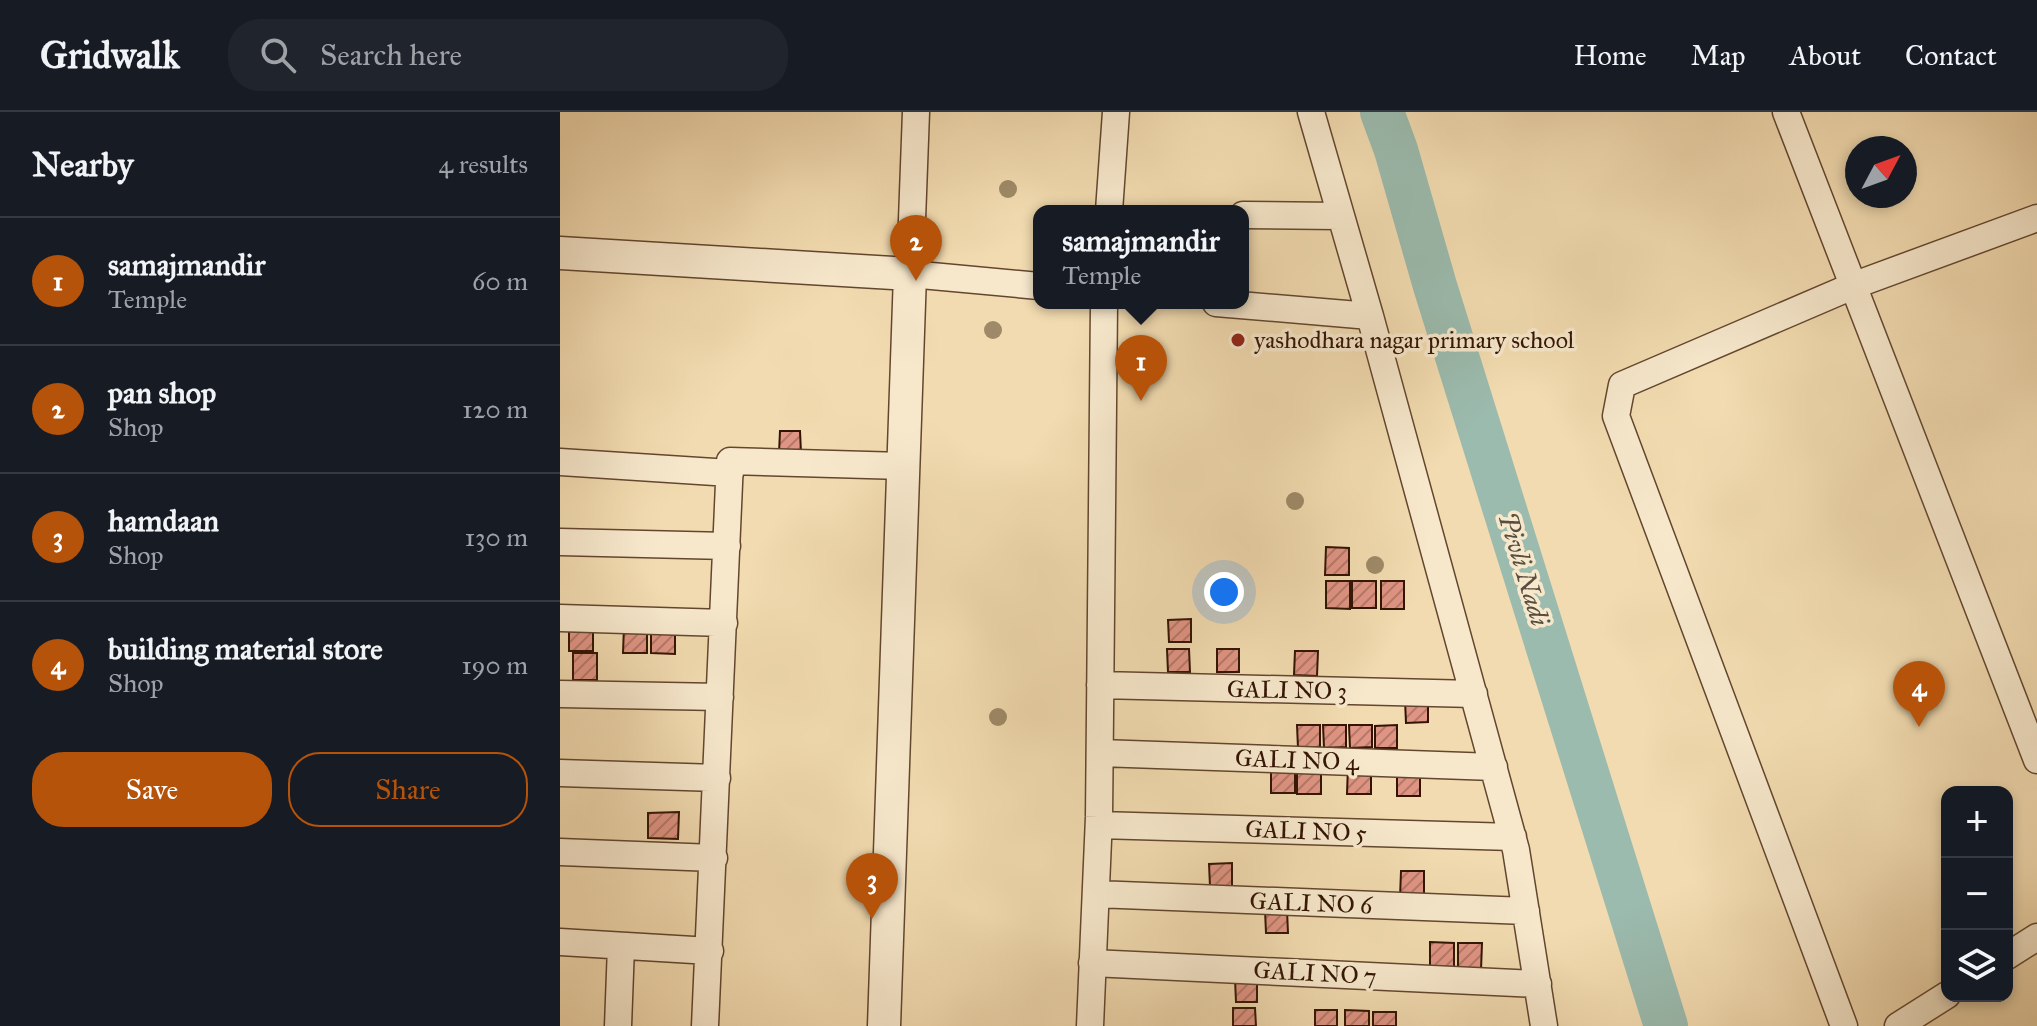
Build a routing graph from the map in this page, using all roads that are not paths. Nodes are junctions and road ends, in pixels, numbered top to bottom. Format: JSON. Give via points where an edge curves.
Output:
{"nodes":[{"id":1,"x":916,"y":112,"type":"edge"},
{"id":2,"x":1116,"y":112,"type":"edge"},
{"id":3,"x":1311,"y":112,"type":"edge"},
{"id":4,"x":1786,"y":112,"type":"edge"},
{"id":5,"x":1109,"y":205,"type":"edge"},
{"id":6,"x":1249,"y":215,"type":"edge"},
{"id":7,"x":1339,"y":216,"type":"junction"},
{"id":8,"x":2037,"y":218,"type":"edge"},
{"id":9,"x":560,"y":253,"type":"edge"},
{"id":10,"x":910,"y":274,"type":"junction"},
{"id":11,"x":1033,"y":285,"type":"edge"},
{"id":12,"x":1855,"y":285,"type":"junction"},
{"id":13,"x":1249,"y":306,"type":"edge"},
{"id":14,"x":1104,"y":309,"type":"edge"},
{"id":15,"x":1370,"y":316,"type":"junction"},
{"id":16,"x":560,"y":462,"type":"edge"},
{"id":17,"x":903,"y":466,"type":"junction"},
{"id":18,"x":730,"y":473,"type":"junction"},
{"id":19,"x":560,"y":542,"type":"edge"},
{"id":20,"x":727,"y":546,"type":"junction"},
{"id":21,"x":560,"y":618,"type":"edge"},
{"id":22,"x":724,"y":623,"type":"junction"},
{"id":23,"x":1100,"y":685,"type":"junction"},
{"id":24,"x":560,"y":694,"type":"edge"},
{"id":25,"x":1474,"y":694,"type":"junction"},
{"id":26,"x":720,"y":697,"type":"junction"},
{"id":27,"x":1100,"y":753,"type":"junction"},
{"id":28,"x":2037,"y":760,"type":"edge"},
{"id":29,"x":1494,"y":767,"type":"junction"},
{"id":30,"x":560,"y":773,"type":"edge"},
{"id":31,"x":717,"y":778,"type":"junction"},
{"id":32,"x":1099,"y":825,"type":"junction"},
{"id":33,"x":1513,"y":837,"type":"junction"},
{"id":34,"x":560,"y":852,"type":"edge"},
{"id":35,"x":714,"y":858,"type":"junction"},
{"id":36,"x":1096,"y":894,"type":"junction"},
{"id":37,"x":1526,"y":911,"type":"junction"},
{"id":38,"x":2037,"y":937,"type":"edge"},
{"id":39,"x":560,"y":942,"type":"edge"},
{"id":40,"x":621,"y":946,"type":"junction"},
{"id":41,"x":710,"y":951,"type":"junction"},
{"id":42,"x":2013,"y":952,"type":"edge"},
{"id":43,"x":1092,"y":963,"type":"junction"},
{"id":44,"x":1538,"y":984,"type":"junction"},
{"id":45,"x":1941,"y":999,"type":"edge"},
{"id":46,"x":618,"y":1026,"type":"edge"},
{"id":47,"x":705,"y":1026,"type":"edge"},
{"id":48,"x":884,"y":1026,"type":"edge"},
{"id":49,"x":1090,"y":1026,"type":"edge"},
{"id":50,"x":1544,"y":1026,"type":"edge"},
{"id":51,"x":1844,"y":1026,"type":"edge"},
{"id":52,"x":1898,"y":1026,"type":"edge"}],
"edges":[{"from":1,"to":10,"type":"street"},
{"from":2,"to":5,"type":"street"},
{"from":3,"to":7,"type":"street"},
{"from":4,"to":12,"type":"street"},
{"from":6,"to":7,"type":"street"},
{"from":7,"to":15,"type":"street"},
{"from":8,"to":12,"type":"street"},
{"from":9,"to":10,"type":"street"},
{"from":10,"to":11,"type":"street"},
{"from":10,"to":17,"type":"street"},
{"from":12,"to":28,"type":"street"},
{"from":12,"to":51,"type":"street","via":[[1622,385],[1616,416]]},
{"from":13,"to":15,"type":"street"},
{"from":14,"to":23,"type":"street"},
{"from":15,"to":25,"type":"street"},
{"from":16,"to":18,"type":"street"},
{"from":17,"to":18,"type":"street","via":[[730,461]]},
{"from":17,"to":48,"type":"street"},
{"from":18,"to":20,"type":"street"},
{"from":19,"to":20,"type":"street"},
{"from":20,"to":22,"type":"street"},
{"from":21,"to":22,"type":"street"},
{"from":22,"to":26,"type":"street"},
{"from":23,"to":25,"type":"street","name":"GALI NO 3"},
{"from":23,"to":27,"type":"street"},
{"from":24,"to":26,"type":"street"},
{"from":25,"to":29,"type":"street"},
{"from":26,"to":31,"type":"street"},
{"from":27,"to":29,"type":"street","name":"GALI NO 4"},
{"from":27,"to":32,"type":"street"},
{"from":29,"to":33,"type":"street"},
{"from":30,"to":31,"type":"street"},
{"from":31,"to":35,"type":"street"},
{"from":32,"to":33,"type":"street","name":"GALI NO 5"},
{"from":32,"to":36,"type":"street"},
{"from":33,"to":37,"type":"street"},
{"from":34,"to":35,"type":"street"},
{"from":35,"to":41,"type":"street"},
{"from":36,"to":37,"type":"street","name":"GALI NO 6"},
{"from":36,"to":43,"type":"street"},
{"from":37,"to":44,"type":"street"},
{"from":38,"to":42,"type":"street"},
{"from":39,"to":40,"type":"street"},
{"from":40,"to":41,"type":"street"},
{"from":40,"to":46,"type":"street"},
{"from":41,"to":47,"type":"street"},
{"from":43,"to":44,"type":"street","name":"GALI NO 7"},
{"from":43,"to":49,"type":"street"},
{"from":44,"to":50,"type":"street"},
{"from":45,"to":52,"type":"street"}]}
